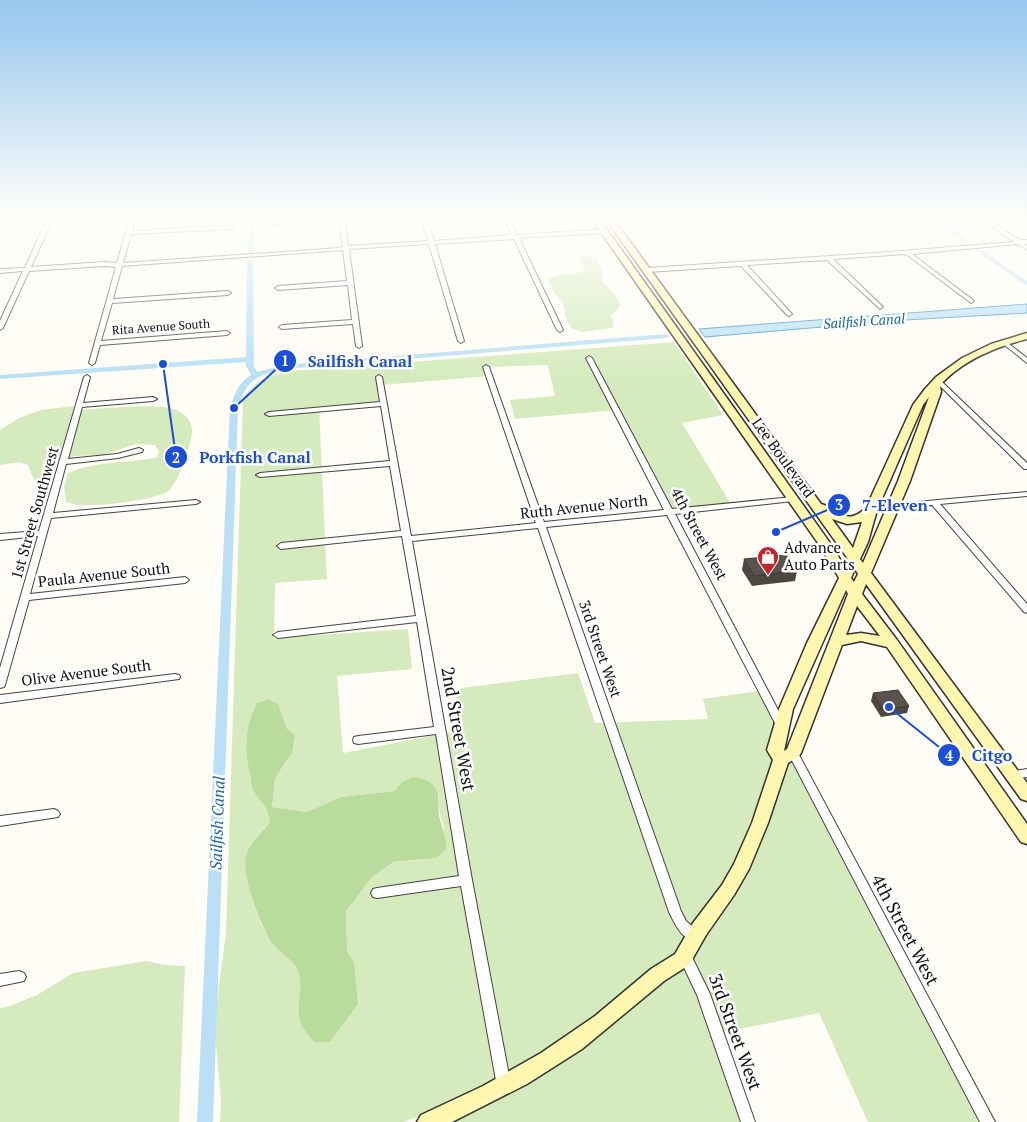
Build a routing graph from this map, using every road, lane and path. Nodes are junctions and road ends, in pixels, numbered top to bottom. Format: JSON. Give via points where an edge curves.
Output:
{"nodes":[{"id":1,"x":25,"y":273,"type":"edge"},
{"id":2,"x":117,"y":273,"type":"edge"},
{"id":3,"x":349,"y":273,"type":"edge"},
{"id":4,"x":441,"y":273,"type":"edge"},
{"id":5,"x":533,"y":273,"type":"edge"},
{"id":6,"x":637,"y":273,"type":"edge"},
{"id":7,"x":649,"y":273,"type":"edge"},
{"id":8,"x":752,"y":273,"type":"edge"},
{"id":9,"x":844,"y":273,"type":"edge"},
{"id":10,"x":935,"y":273,"type":"edge"},
{"id":11,"x":350,"y":283,"type":"junction"},
{"id":12,"x":278,"y":288,"type":"dead end"},
{"id":13,"x":228,"y":293,"type":"dead end"},
{"id":14,"x":109,"y":301,"type":"junction"},
{"id":15,"x":971,"y":301,"type":"dead end"},
{"id":16,"x":880,"y":307,"type":"dead end"},
{"id":17,"x":789,"y":314,"type":"dead end"},
{"id":18,"x":355,"y":322,"type":"junction"},
{"id":19,"x":0,"y":328,"type":"edge"},
{"id":20,"x":282,"y":328,"type":"dead end"},
{"id":21,"x":560,"y":330,"type":"dead end"},
{"id":22,"x":227,"y":333,"type":"dead end"},
{"id":23,"x":1027,"y":336,"type":"edge"},
{"id":24,"x":461,"y":340,"type":"dead end"},
{"id":25,"x":1004,"y":342,"type":"junction"},
{"id":26,"x":97,"y":343,"type":"junction"},
{"id":27,"x":358,"y":346,"type":"dead end"},
{"id":28,"x":589,"y":358,"type":"dead end"},
{"id":29,"x":1027,"y":361,"type":"edge"},
{"id":30,"x":92,"y":363,"type":"dead end"},
{"id":31,"x":486,"y":367,"type":"dead end"},
{"id":32,"x":87,"y":377,"type":"dead end"},
{"id":33,"x":379,"y":377,"type":"dead end"},
{"id":34,"x":936,"y":383,"type":"junction"},
{"id":35,"x":153,"y":399,"type":"dead end"},
{"id":36,"x":384,"y":404,"type":"junction"},
{"id":37,"x":918,"y":405,"type":"junction"},
{"id":38,"x":80,"y":406,"type":"junction"},
{"id":39,"x":269,"y":414,"type":"dead end"},
{"id":40,"x":920,"y":438,"type":"junction"},
{"id":41,"x":902,"y":441,"type":"junction"},
{"id":42,"x":139,"y":450,"type":"dead end"},
{"id":43,"x":64,"y":462,"type":"junction"},
{"id":44,"x":394,"y":463,"type":"junction"},
{"id":45,"x":1027,"y":467,"type":"edge"},
{"id":46,"x":260,"y":475,"type":"dead end"},
{"id":47,"x":1027,"y":494,"type":"edge"},
{"id":48,"x":793,"y":499,"type":"junction"},
{"id":49,"x":196,"y":502,"type":"dead end"},
{"id":50,"x":934,"y":502,"type":"junction"},
{"id":51,"x":815,"y":503,"type":"junction"},
{"id":52,"x":894,"y":506,"type":"junction"},
{"id":53,"x":871,"y":510,"type":"junction"},
{"id":54,"x":670,"y":512,"type":"junction"},
{"id":55,"x":48,"y":516,"type":"junction"},
{"id":56,"x":540,"y":526,"type":"junction"},
{"id":57,"x":43,"y":533,"type":"junction"},
{"id":58,"x":407,"y":536,"type":"junction"},
{"id":59,"x":0,"y":537,"type":"edge"},
{"id":60,"x":281,"y":546,"type":"dead end"},
{"id":61,"x":854,"y":559,"type":"junction"},
{"id":62,"x":864,"y":574,"type":"junction"},
{"id":63,"x":844,"y":578,"type":"junction"},
{"id":64,"x":185,"y":580,"type":"dead end"},
{"id":65,"x":855,"y":594,"type":"junction"},
{"id":66,"x":26,"y":597,"type":"junction"},
{"id":67,"x":1027,"y":610,"type":"edge"},
{"id":68,"x":421,"y":618,"type":"junction"},
{"id":69,"x":278,"y":635,"type":"dead end"},
{"id":70,"x":837,"y":641,"type":"junction"},
{"id":71,"x":892,"y":643,"type":"junction"},
{"id":72,"x":175,"y":678,"type":"dead end"},
{"id":73,"x":0,"y":685,"type":"edge"},
{"id":74,"x":0,"y":699,"type":"edge"},
{"id":75,"x":781,"y":725,"type":"junction"},
{"id":76,"x":440,"y":730,"type":"junction"},
{"id":77,"x":358,"y":740,"type":"dead end"},
{"id":78,"x":787,"y":756,"type":"junction"},
{"id":79,"x":1027,"y":774,"type":"edge"},
{"id":80,"x":1012,"y":775,"type":"junction"},
{"id":81,"x":1027,"y":795,"type":"edge"},
{"id":82,"x":54,"y":814,"type":"dead end"},
{"id":83,"x":0,"y":821,"type":"edge"},
{"id":84,"x":1027,"y":837,"type":"edge"},
{"id":85,"x":466,"y":880,"type":"junction"},
{"id":86,"x":377,"y":893,"type":"dead end"},
{"id":87,"x":694,"y":936,"type":"junction"},
{"id":88,"x":685,"y":957,"type":"junction"},
{"id":89,"x":19,"y":977,"type":"dead end"},
{"id":90,"x":0,"y":980,"type":"edge"},
{"id":91,"x":504,"y":1086,"type":"junction"},
{"id":92,"x":428,"y":1122,"type":"edge"},
{"id":93,"x":748,"y":1122,"type":"edge"},
{"id":94,"x":988,"y":1122,"type":"edge"}],
"edges":[{"from":1,"to":19,"type":"street"},
{"from":2,"to":14,"type":"street"},
{"from":3,"to":11,"type":"street"},
{"from":4,"to":24,"type":"street"},
{"from":5,"to":21,"type":"street"},
{"from":6,"to":48,"type":"main road","name":"Lee Boulevard"},
{"from":7,"to":51,"type":"main road","name":"Lee Boulevard"},
{"from":8,"to":17,"type":"street"},
{"from":9,"to":16,"type":"street"},
{"from":10,"to":15,"type":"street"},
{"from":11,"to":12,"type":"street"},
{"from":11,"to":18,"type":"street"},
{"from":13,"to":14,"type":"street"},
{"from":14,"to":26,"type":"street"},
{"from":18,"to":20,"type":"street"},
{"from":18,"to":27,"type":"street"},
{"from":22,"to":26,"type":"street","name":"Rita Avenue South"},
{"from":23,"to":25,"type":"main road"},
{"from":25,"to":29,"type":"street"},
{"from":25,"to":34,"type":"main road","via":[[968,357]]},
{"from":26,"to":30,"type":"street"},
{"from":28,"to":54,"type":"street","name":"4th Street West"},
{"from":31,"to":56,"type":"street","name":"3rd Street West"},
{"from":32,"to":38,"type":"street","name":"1st Street Southwest"},
{"from":33,"to":36,"type":"street","name":"2nd Street West"},
{"from":34,"to":37,"type":"main road"},
{"from":34,"to":40,"type":"main road","via":[[936,392]]},
{"from":34,"to":45,"type":"street"},
{"from":35,"to":38,"type":"street"},
{"from":36,"to":39,"type":"street"},
{"from":36,"to":44,"type":"street","name":"2nd Street West"},
{"from":37,"to":40,"type":"main road","via":[[920,411],[914,434]]},
{"from":37,"to":41,"type":"main road"},
{"from":38,"to":43,"type":"street","name":"1st Street Southwest"},
{"from":40,"to":41,"type":"main road"},
{"from":40,"to":52,"type":"main road"},
{"from":41,"to":53,"type":"main road"},
{"from":42,"to":43,"type":"street","via":[[118,456]]},
{"from":43,"to":55,"type":"street","name":"1st Street Southwest"},
{"from":44,"to":46,"type":"street"},
{"from":44,"to":58,"type":"street","name":"2nd Street West"},
{"from":47,"to":50,"type":"street"},
{"from":48,"to":54,"type":"street","name":"Ruth Avenue North"},
{"from":48,"to":63,"type":"main road","name":"Lee Boulevard"},
{"from":49,"to":55,"type":"street"},
{"from":50,"to":52,"type":"street"},
{"from":50,"to":67,"type":"street"},
{"from":51,"to":53,"type":"main road","via":[[844,519],[862,519]]},
{"from":51,"to":61,"type":"main road","name":"Lee Boulevard"},
{"from":52,"to":62,"type":"main road"},
{"from":53,"to":61,"type":"main road"},
{"from":54,"to":56,"type":"street","name":"Ruth Avenue North"},
{"from":54,"to":75,"type":"street","name":"4th Street West"},
{"from":55,"to":57,"type":"street","name":"1st Street Southwest"},
{"from":56,"to":58,"type":"street","name":"Ruth Avenue North"},
{"from":56,"to":87,"type":"street","name":"3rd Street West","via":[[675,912],[682,925]]},
{"from":57,"to":59,"type":"street"},
{"from":57,"to":66,"type":"street","name":"1st Street Southwest"},
{"from":58,"to":60,"type":"street","name":"Ruth Avenue North"},
{"from":58,"to":68,"type":"street","name":"2nd Street West"},
{"from":61,"to":62,"type":"main road","name":"Lee Boulevard"},
{"from":61,"to":63,"type":"main road"},
{"from":62,"to":65,"type":"main road"},
{"from":62,"to":80,"type":"main road","name":"Lee Boulevard"},
{"from":63,"to":65,"type":"main road","name":"Lee Boulevard"},
{"from":63,"to":75,"type":"main road"},
{"from":64,"to":66,"type":"street","name":"Paula Avenue South"},
{"from":65,"to":70,"type":"main road"},
{"from":65,"to":71,"type":"main road","name":"Lee Boulevard"},
{"from":66,"to":73,"type":"street","name":"1st Street Southwest"},
{"from":68,"to":69,"type":"street"},
{"from":68,"to":76,"type":"street","name":"2nd Street West"},
{"from":70,"to":71,"type":"main road","via":[[861,637]]},
{"from":70,"to":78,"type":"main road"},
{"from":71,"to":84,"type":"main road","name":"Lee Boulevard"},
{"from":72,"to":74,"type":"street","name":"Olive Avenue South"},
{"from":75,"to":78,"type":"main road","via":[[775,750]]},
{"from":76,"to":77,"type":"street"},
{"from":76,"to":85,"type":"street","name":"2nd Street West"},
{"from":78,"to":87,"type":"main road","via":[[733,882]]},
{"from":78,"to":94,"type":"street","name":"4th Street West"},
{"from":79,"to":80,"type":"street"},
{"from":80,"to":81,"type":"main road","name":"Lee Boulevard"},
{"from":82,"to":83,"type":"street"},
{"from":85,"to":86,"type":"street"},
{"from":85,"to":91,"type":"street","name":"2nd Street West"},
{"from":87,"to":88,"type":"main road"},
{"from":88,"to":91,"type":"main road","via":[[656,976],[584,1038]]},
{"from":88,"to":93,"type":"street","name":"3rd Street West","via":[[703,994]]},
{"from":89,"to":90,"type":"street"},
{"from":91,"to":92,"type":"main road"}]}
